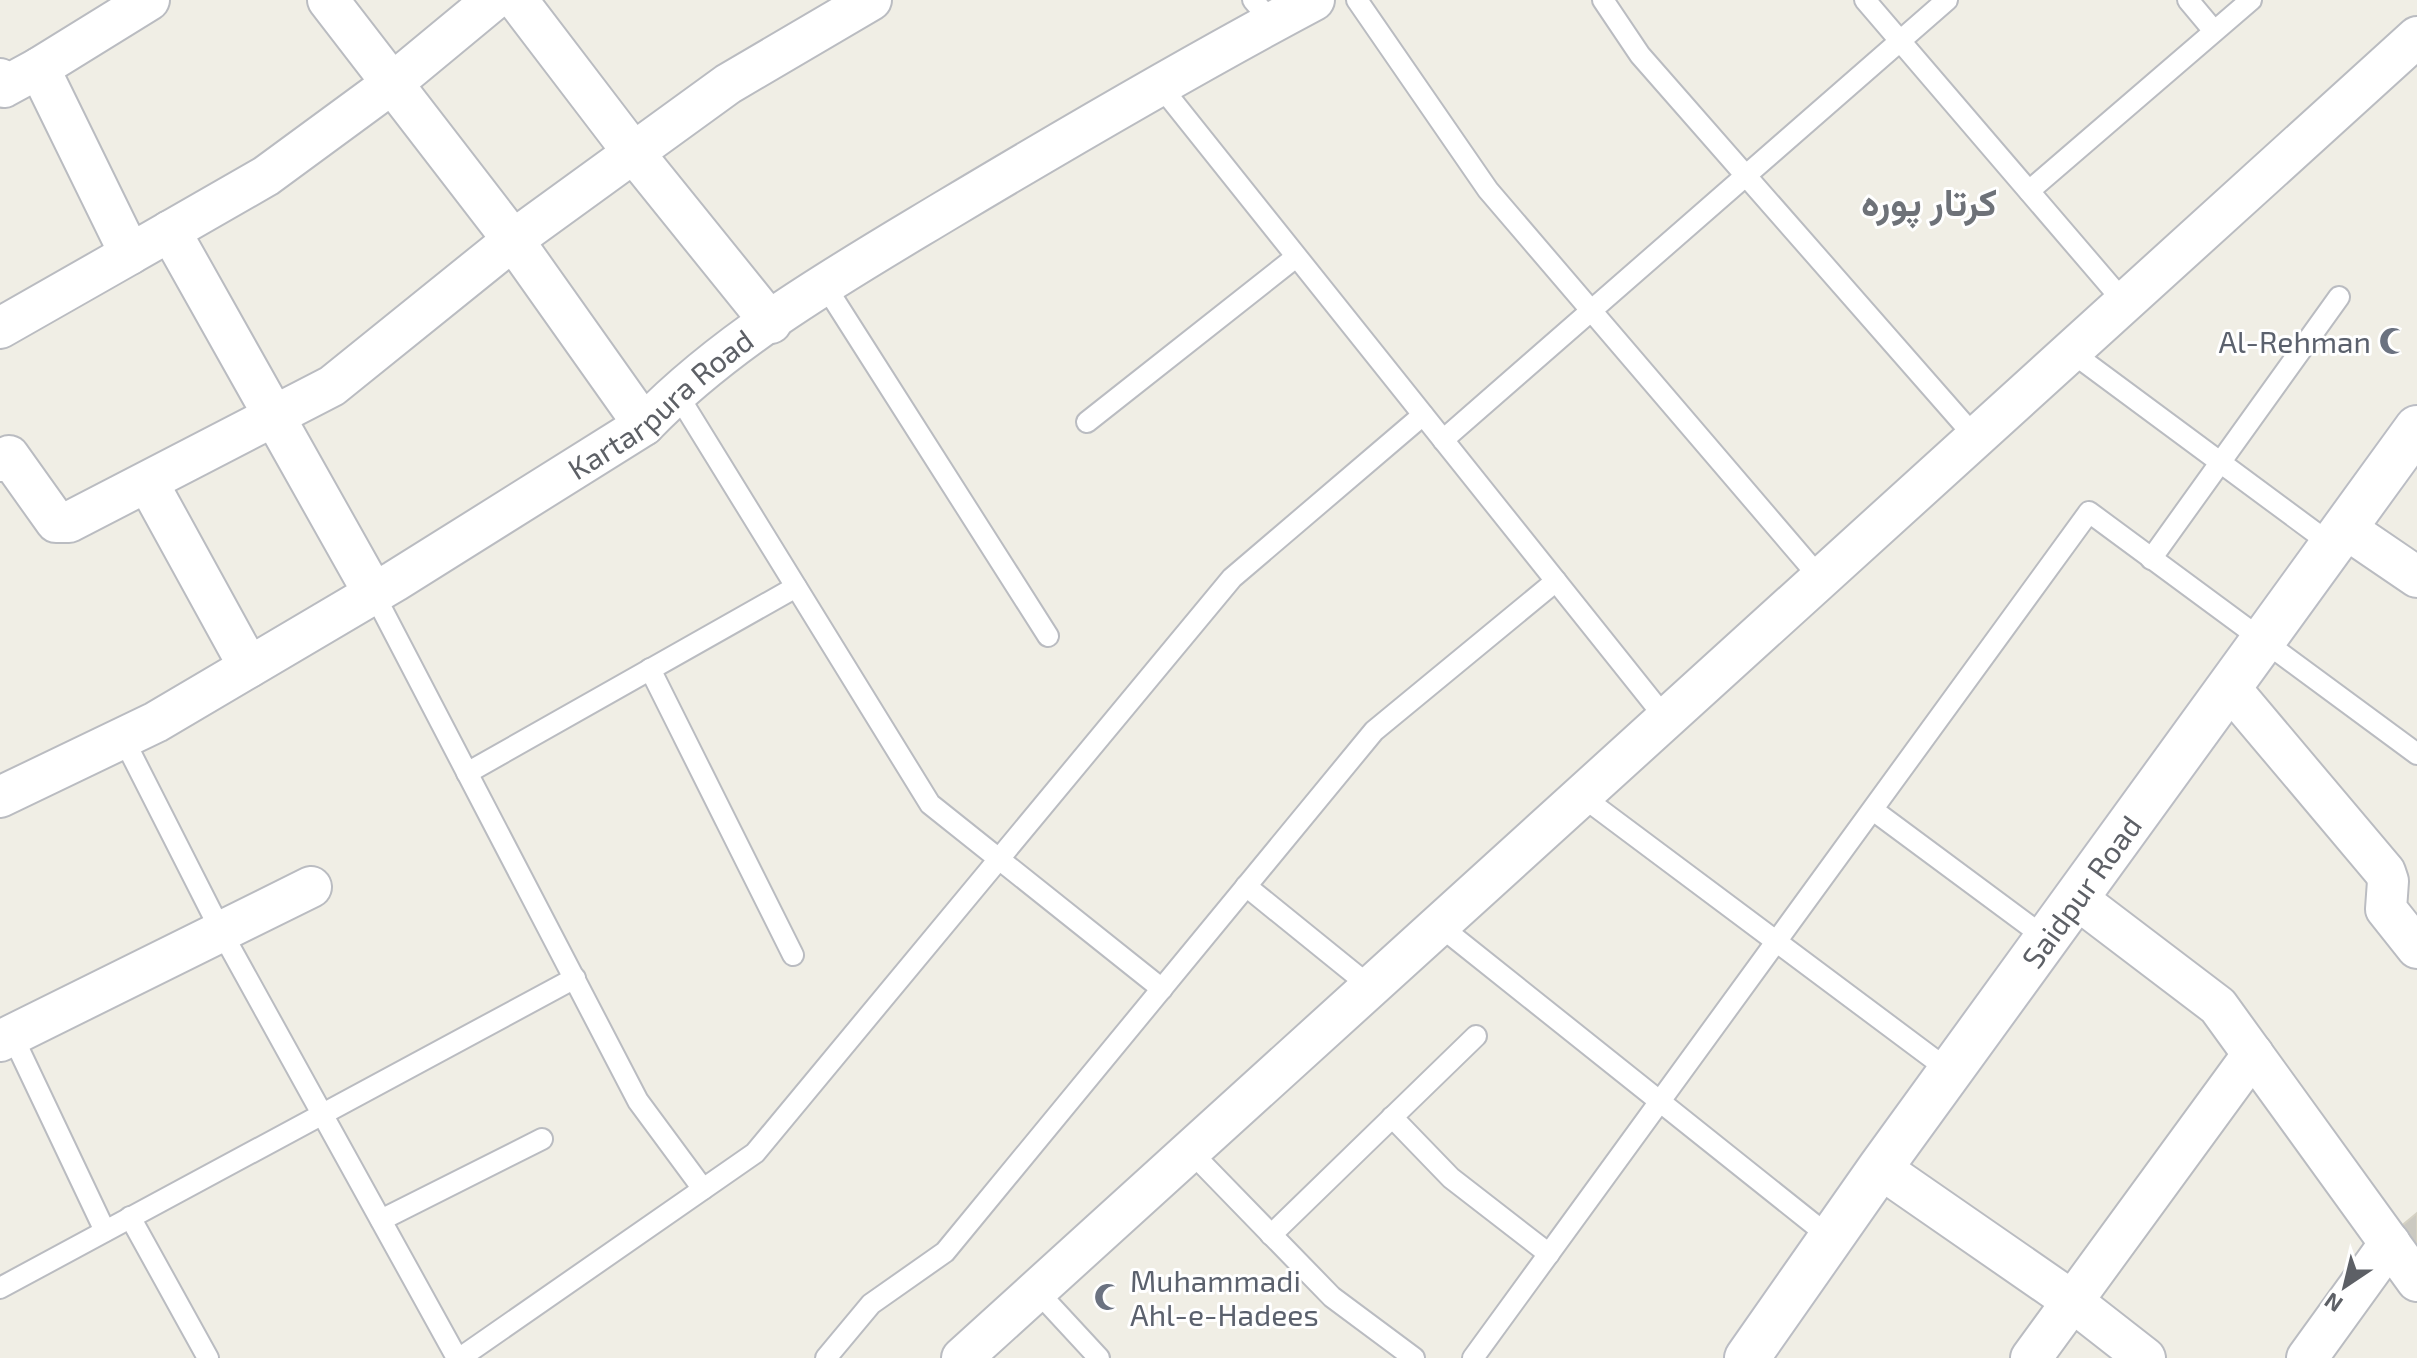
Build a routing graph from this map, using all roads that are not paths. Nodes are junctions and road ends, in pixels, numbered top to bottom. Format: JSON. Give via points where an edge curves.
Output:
{"nodes":[{"id":1,"x":149,"y":0,"type":"edge"},
{"id":2,"x":328,"y":0,"type":"edge"},
{"id":3,"x":493,"y":0,"type":"edge"},
{"id":4,"x":517,"y":0,"type":"edge"},
{"id":5,"x":871,"y":0,"type":"edge"},
{"id":6,"x":1314,"y":0,"type":"edge"},
{"id":7,"x":1357,"y":0,"type":"edge"},
{"id":8,"x":1603,"y":0,"type":"edge"},
{"id":9,"x":1865,"y":0,"type":"edge"},
{"id":10,"x":1947,"y":0,"type":"edge"},
{"id":11,"x":2188,"y":0,"type":"edge"},
{"id":12,"x":2251,"y":0,"type":"edge"},
{"id":13,"x":1263,"y":11,"type":"edge"},
{"id":14,"x":2214,"y":31,"type":"junction"},
{"id":15,"x":2417,"y":37,"type":"edge"},
{"id":16,"x":1900,"y":41,"type":"junction"},
{"id":17,"x":39,"y":68,"type":"junction"},
{"id":18,"x":394,"y":82,"type":"junction"},
{"id":19,"x":1158,"y":83,"type":"junction"},
{"id":20,"x":1,"y":85,"type":"edge"},
{"id":21,"x":633,"y":152,"type":"junction"},
{"id":22,"x":1745,"y":176,"type":"junction"},
{"id":23,"x":2029,"y":191,"type":"junction"},
{"id":24,"x":170,"y":231,"type":"junction"},
{"id":25,"x":513,"y":240,"type":"junction"},
{"id":26,"x":130,"y":254,"type":"junction"},
{"id":27,"x":1296,"y":257,"type":"junction"},
{"id":28,"x":824,"y":284,"type":"junction"},
{"id":29,"x":2339,"y":297,"type":"dead end"},
{"id":30,"x":2124,"y":302,"type":"junction"},
{"id":31,"x":1591,"y":311,"type":"junction"},
{"id":32,"x":771,"y":323,"type":"junction"},
{"id":33,"x":0,"y":328,"type":"edge"},
{"id":34,"x":2070,"y":351,"type":"junction"},
{"id":35,"x":676,"y":392,"type":"junction"},
{"id":36,"x":1423,"y":415,"type":"junction"},
{"id":37,"x":274,"y":416,"type":"junction"},
{"id":38,"x":1087,"y":422,"type":"dead end"},
{"id":39,"x":644,"y":425,"type":"junction"},
{"id":40,"x":2417,"y":428,"type":"edge"},
{"id":41,"x":1976,"y":438,"type":"junction"},
{"id":42,"x":1443,"y":440,"type":"junction"},
{"id":43,"x":5,"y":459,"type":"edge"},
{"id":44,"x":2220,"y":462,"type":"junction"},
{"id":45,"x":148,"y":483,"type":"junction"},
{"id":46,"x":2339,"y":536,"type":"junction"},
{"id":47,"x":2151,"y":559,"type":"junction"},
{"id":48,"x":2417,"y":577,"type":"edge"},
{"id":49,"x":1821,"y":579,"type":"junction"},
{"id":50,"x":1556,"y":581,"type":"junction"},
{"id":51,"x":796,"y":587,"type":"junction"},
{"id":52,"x":374,"y":594,"type":"junction"},
{"id":53,"x":1048,"y":636,"type":"dead end"},
{"id":54,"x":2262,"y":641,"type":"junction"},
{"id":55,"x":249,"y":667,"type":"junction"},
{"id":56,"x":650,"y":669,"type":"junction"},
{"id":57,"x":2229,"y":687,"type":"junction"},
{"id":58,"x":1667,"y":720,"type":"junction"},
{"id":59,"x":123,"y":738,"type":"junction"},
{"id":60,"x":2417,"y":754,"type":"edge"},
{"id":61,"x":467,"y":773,"type":"junction"},
{"id":62,"x":0,"y":797,"type":"edge"},
{"id":63,"x":1583,"y":797,"type":"junction"},
{"id":64,"x":1873,"y":810,"type":"junction"},
{"id":65,"x":999,"y":859,"type":"junction"},
{"id":66,"x":1246,"y":886,"type":"junction"},
{"id":67,"x":311,"y":887,"type":"dead end"},
{"id":68,"x":2076,"y":898,"type":"junction"},
{"id":69,"x":1440,"y":926,"type":"junction"},
{"id":70,"x":221,"y":931,"type":"junction"},
{"id":71,"x":2047,"y":939,"type":"junction"},
{"id":72,"x":1777,"y":941,"type":"junction"},
{"id":73,"x":2417,"y":948,"type":"edge"},
{"id":74,"x":793,"y":955,"type":"dead end"},
{"id":75,"x":575,"y":978,"type":"junction"},
{"id":76,"x":1372,"y":988,"type":"junction"},
{"id":77,"x":1162,"y":989,"type":"junction"},
{"id":78,"x":1476,"y":1036,"type":"dead end"},
{"id":79,"x":6,"y":1038,"type":"edge"},
{"id":80,"x":2253,"y":1054,"type":"junction"},
{"id":81,"x":1951,"y":1072,"type":"junction"},
{"id":82,"x":1660,"y":1102,"type":"junction"},
{"id":83,"x":322,"y":1114,"type":"junction"},
{"id":84,"x":1392,"y":1117,"type":"junction"},
{"id":85,"x":542,"y":1139,"type":"dead end"},
{"id":86,"x":1191,"y":1152,"type":"junction"},
{"id":87,"x":1880,"y":1168,"type":"junction"},
{"id":88,"x":703,"y":1189,"type":"junction"},
{"id":89,"x":130,"y":1217,"type":"junction"},
{"id":90,"x":381,"y":1220,"type":"junction"},
{"id":91,"x":105,"y":1231,"type":"junction"},
{"id":92,"x":1271,"y":1235,"type":"junction"},
{"id":93,"x":1831,"y":1238,"type":"junction"},
{"id":94,"x":2390,"y":1243,"type":"junction"},
{"id":95,"x":1549,"y":1254,"type":"junction"},
{"id":96,"x":2417,"y":1281,"type":"edge"},
{"id":97,"x":0,"y":1288,"type":"edge"},
{"id":98,"x":1037,"y":1291,"type":"junction"},
{"id":99,"x":2072,"y":1301,"type":"junction"},
{"id":100,"x":208,"y":1358,"type":"edge"},
{"id":101,"x":459,"y":1358,"type":"edge"},
{"id":102,"x":826,"y":1358,"type":"edge"},
{"id":103,"x":962,"y":1358,"type":"edge"},
{"id":104,"x":1099,"y":1358,"type":"edge"},
{"id":105,"x":1414,"y":1358,"type":"edge"},
{"id":106,"x":1473,"y":1358,"type":"edge"},
{"id":107,"x":1747,"y":1358,"type":"edge"},
{"id":108,"x":2031,"y":1358,"type":"edge"},
{"id":109,"x":2145,"y":1358,"type":"edge"},
{"id":110,"x":2307,"y":1358,"type":"edge"}],
"edges":[{"from":1,"to":17,"type":"street"},
{"from":2,"to":18,"type":"street"},
{"from":3,"to":18,"type":"street"},
{"from":4,"to":21,"type":"street"},
{"from":5,"to":21,"type":"street","via":[[728,84]]},
{"from":6,"to":13,"type":"street","name":"Kartarpura Road"},
{"from":7,"to":31,"type":"lane","via":[[1488,190]]},
{"from":8,"to":22,"type":"lane","via":[[1640,55]]},
{"from":9,"to":16,"type":"lane"},
{"from":10,"to":16,"type":"lane"},
{"from":11,"to":14,"type":"lane"},
{"from":12,"to":14,"type":"lane"},
{"from":13,"to":19,"type":"street","name":"Kartarpura Road"},
{"from":14,"to":23,"type":"lane"},
{"from":15,"to":30,"type":"street"},
{"from":16,"to":22,"type":"lane"},
{"from":16,"to":23,"type":"lane"},
{"from":17,"to":20,"type":"street"},
{"from":17,"to":26,"type":"street"},
{"from":18,"to":24,"type":"street","via":[[266,176]]},
{"from":18,"to":25,"type":"street"},
{"from":19,"to":27,"type":"lane"},
{"from":19,"to":28,"type":"street","name":"Kartarpura Road"},
{"from":21,"to":25,"type":"street"},
{"from":21,"to":32,"type":"street"},
{"from":22,"to":31,"type":"lane"},
{"from":22,"to":41,"type":"lane"},
{"from":23,"to":30,"type":"lane"},
{"from":24,"to":26,"type":"street"},
{"from":24,"to":37,"type":"street"},
{"from":25,"to":37,"type":"street","via":[[332,386]]},
{"from":25,"to":39,"type":"street"},
{"from":26,"to":33,"type":"street"},
{"from":27,"to":36,"type":"lane"},
{"from":27,"to":38,"type":"lane"},
{"from":28,"to":32,"type":"street","name":"Kartarpura Road"},
{"from":28,"to":53,"type":"lane"},
{"from":29,"to":44,"type":"lane"},
{"from":30,"to":34,"type":"street"},
{"from":31,"to":42,"type":"lane"},
{"from":31,"to":49,"type":"lane"},
{"from":32,"to":35,"type":"street","name":"Kartarpura Road"},
{"from":34,"to":41,"type":"street"},
{"from":34,"to":44,"type":"lane"},
{"from":35,"to":39,"type":"street","name":"Kartarpura Road"},
{"from":35,"to":51,"type":"lane"},
{"from":36,"to":42,"type":"lane"},
{"from":36,"to":65,"type":"lane","via":[[1232,578]]},
{"from":37,"to":45,"type":"street"},
{"from":37,"to":52,"type":"street"},
{"from":39,"to":52,"type":"street","name":"Kartarpura Road"},
{"from":40,"to":46,"type":"street","name":"Saidpur Road"},
{"from":41,"to":49,"type":"street"},
{"from":42,"to":50,"type":"lane"},
{"from":43,"to":45,"type":"street","via":[[56,522],[69,522]]},
{"from":44,"to":46,"type":"lane"},
{"from":44,"to":47,"type":"lane"},
{"from":45,"to":55,"type":"street"},
{"from":46,"to":48,"type":"street"},
{"from":46,"to":54,"type":"street","name":"Saidpur Road"},
{"from":47,"to":54,"type":"lane"},
{"from":47,"to":64,"type":"lane","via":[[2089,512]]},
{"from":49,"to":58,"type":"street"},
{"from":50,"to":58,"type":"lane"},
{"from":50,"to":66,"type":"lane","via":[[1374,731]]},
{"from":51,"to":56,"type":"lane"},
{"from":51,"to":65,"type":"lane","via":[[930,804]]},
{"from":52,"to":55,"type":"street","name":"Kartarpura Road"},
{"from":52,"to":61,"type":"lane"},
{"from":54,"to":57,"type":"street","name":"Saidpur Road"},
{"from":54,"to":60,"type":"lane"},
{"from":55,"to":59,"type":"street","name":"Kartarpura Road"},
{"from":56,"to":61,"type":"lane"},
{"from":56,"to":74,"type":"lane"},
{"from":57,"to":68,"type":"street","name":"Saidpur Road"},
{"from":57,"to":73,"type":"street","via":[[2385,872],[2386,909]]},
{"from":58,"to":63,"type":"street"},
{"from":59,"to":62,"type":"street","name":"Kartarpura Road"},
{"from":59,"to":70,"type":"lane"},
{"from":61,"to":75,"type":"lane"},
{"from":63,"to":69,"type":"street"},
{"from":63,"to":72,"type":"lane"},
{"from":64,"to":71,"type":"lane"},
{"from":64,"to":72,"type":"lane"},
{"from":65,"to":77,"type":"lane"},
{"from":65,"to":88,"type":"lane","via":[[755,1153]]},
{"from":66,"to":76,"type":"lane"},
{"from":66,"to":77,"type":"lane"},
{"from":67,"to":70,"type":"street"},
{"from":68,"to":71,"type":"street","name":"Saidpur Road"},
{"from":68,"to":80,"type":"street","via":[[2218,1006]]},
{"from":69,"to":76,"type":"street"},
{"from":69,"to":82,"type":"lane"},
{"from":70,"to":79,"type":"street"},
{"from":70,"to":83,"type":"lane"},
{"from":71,"to":81,"type":"street","name":"Saidpur Road"},
{"from":72,"to":81,"type":"lane"},
{"from":72,"to":82,"type":"lane"},
{"from":75,"to":83,"type":"lane"},
{"from":75,"to":88,"type":"lane","via":[[638,1101]]},
{"from":76,"to":86,"type":"street"},
{"from":77,"to":102,"type":"lane","via":[[945,1252],[871,1304]]},
{"from":78,"to":84,"type":"lane"},
{"from":79,"to":91,"type":"lane"},
{"from":80,"to":94,"type":"street"},
{"from":80,"to":99,"type":"street"},
{"from":81,"to":87,"type":"street","name":"Saidpur Road"},
{"from":82,"to":93,"type":"lane"},
{"from":82,"to":95,"type":"lane"},
{"from":83,"to":89,"type":"lane"},
{"from":83,"to":90,"type":"lane"},
{"from":84,"to":92,"type":"lane"},
{"from":84,"to":95,"type":"lane","via":[[1451,1178]]},
{"from":85,"to":90,"type":"lane"},
{"from":86,"to":92,"type":"lane"},
{"from":86,"to":98,"type":"street"},
{"from":87,"to":93,"type":"street","name":"Saidpur Road"},
{"from":87,"to":99,"type":"street"},
{"from":88,"to":101,"type":"lane"},
{"from":89,"to":91,"type":"lane"},
{"from":89,"to":100,"type":"lane"},
{"from":90,"to":101,"type":"lane"},
{"from":91,"to":97,"type":"lane"},
{"from":92,"to":105,"type":"lane","via":[[1332,1297]]},
{"from":93,"to":107,"type":"street","name":"Saidpur Road"},
{"from":94,"to":96,"type":"street"},
{"from":94,"to":110,"type":"street"},
{"from":95,"to":106,"type":"lane"},
{"from":98,"to":103,"type":"street"},
{"from":98,"to":104,"type":"lane"},
{"from":99,"to":108,"type":"street"},
{"from":99,"to":109,"type":"street"}]}
